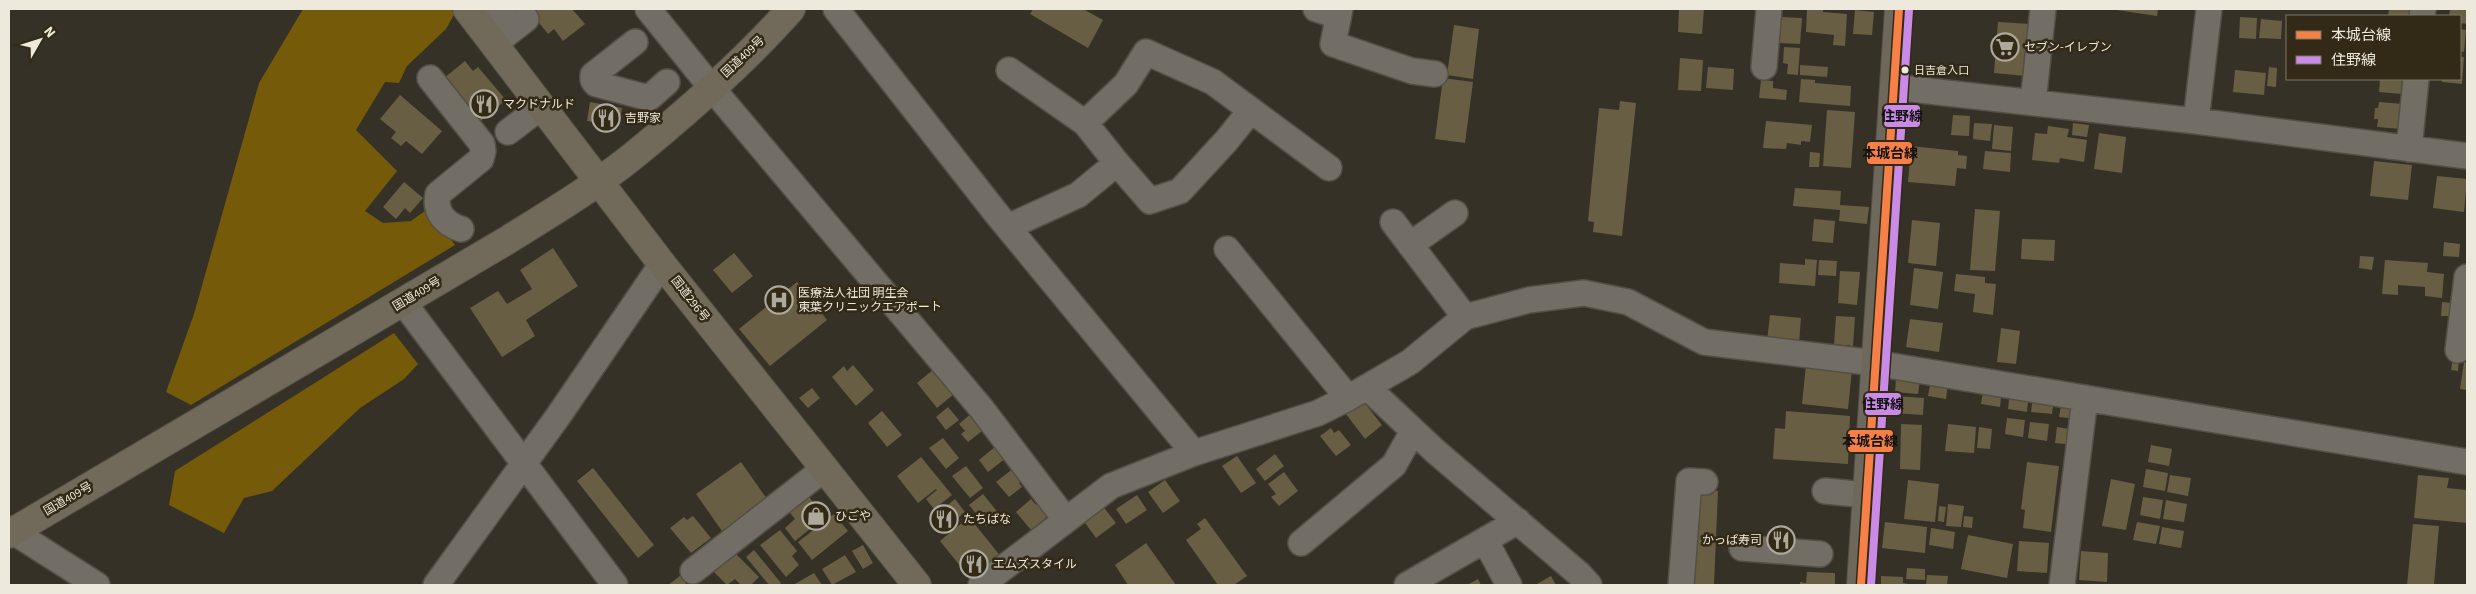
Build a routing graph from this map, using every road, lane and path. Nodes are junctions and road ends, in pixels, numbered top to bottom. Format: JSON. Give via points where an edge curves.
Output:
{"nodes":[{"id":1,"x":504,"y":9,"type":"edge"},
{"id":2,"x":648,"y":9,"type":"edge"},
{"id":3,"x":792,"y":9,"type":"edge"},
{"id":4,"x":836,"y":9,"type":"edge"},
{"id":5,"x":1769,"y":9,"type":"edge"},
{"id":6,"x":1899,"y":9,"type":"edge"},
{"id":7,"x":2043,"y":9,"type":"edge"},
{"id":8,"x":2209,"y":9,"type":"edge"},
{"id":9,"x":1331,"y":11,"type":"edge"},
{"id":10,"x":526,"y":19,"type":"dead end"},
{"id":11,"x":481,"y":27,"type":"edge"},
{"id":12,"x":635,"y":42,"type":"dead end"},
{"id":13,"x":1764,"y":67,"type":"dead end"},
{"id":14,"x":1009,"y":70,"type":"dead end"},
{"id":15,"x":1423,"y":73,"type":"dead end"},
{"id":16,"x":430,"y":78,"type":"dead end"},
{"id":17,"x":2416,"y":80,"type":"edge"},
{"id":18,"x":711,"y":87,"type":"junction"},
{"id":19,"x":1893,"y":87,"type":"junction"},
{"id":20,"x":2033,"y":103,"type":"junction"},
{"id":21,"x":542,"y":106,"type":"junction"},
{"id":22,"x":1251,"y":110,"type":"junction"},
{"id":23,"x":677,"y":117,"type":"junction"},
{"id":24,"x":2196,"y":122,"type":"junction"},
{"id":25,"x":1085,"y":123,"type":"junction"},
{"id":26,"x":508,"y":132,"type":"dead end"},
{"id":27,"x":2409,"y":149,"type":"junction"},
{"id":28,"x":2467,"y":156,"type":"edge"},
{"id":29,"x":1117,"y":163,"type":"junction"},
{"id":30,"x":1329,"y":168,"type":"dead end"},
{"id":31,"x":599,"y":181,"type":"junction"},
{"id":32,"x":1455,"y":213,"type":"dead end"},
{"id":33,"x":1393,"y":222,"type":"dead end"},
{"id":34,"x":1008,"y":227,"type":"junction"},
{"id":35,"x":1410,"y":245,"type":"junction"},
{"id":36,"x":1227,"y":249,"type":"dead end"},
{"id":37,"x":479,"y":257,"type":"junction"},
{"id":38,"x":662,"y":264,"type":"junction"},
{"id":39,"x":2467,"y":276,"type":"edge"},
{"id":40,"x":403,"y":302,"type":"junction"},
{"id":41,"x":1465,"y":317,"type":"junction"},
{"id":42,"x":2458,"y":350,"type":"dead end"},
{"id":43,"x":1874,"y":363,"type":"junction"},
{"id":44,"x":1357,"y":393,"type":"junction"},
{"id":45,"x":2085,"y":398,"type":"junction"},
{"id":46,"x":1413,"y":430,"type":"junction"},
{"id":47,"x":1194,"y":453,"type":"junction"},
{"id":48,"x":2467,"y":462,"type":"edge"},
{"id":49,"x":524,"y":463,"type":"junction"},
{"id":50,"x":824,"y":468,"type":"junction"},
{"id":51,"x":1705,"y":482,"type":"dead end"},
{"id":52,"x":1825,"y":491,"type":"dead end"},
{"id":53,"x":1866,"y":496,"type":"junction"},
{"id":54,"x":1066,"y":520,"type":"junction"},
{"id":55,"x":1518,"y":521,"type":"junction"},
{"id":56,"x":10,"y":531,"type":"edge"},
{"id":57,"x":1485,"y":540,"type":"junction"},
{"id":58,"x":1301,"y":543,"type":"dead end"},
{"id":59,"x":1742,"y":548,"type":"dead end"},
{"id":60,"x":1820,"y":554,"type":"dead end"},
{"id":61,"x":693,"y":571,"type":"dead end"},
{"id":62,"x":1433,"y":579,"type":"edge"},
{"id":63,"x":97,"y":585,"type":"edge"},
{"id":64,"x":436,"y":585,"type":"edge"},
{"id":65,"x":615,"y":585,"type":"edge"},
{"id":66,"x":917,"y":585,"type":"edge"},
{"id":67,"x":981,"y":585,"type":"edge"},
{"id":68,"x":1407,"y":585,"type":"edge"},
{"id":69,"x":1509,"y":585,"type":"edge"},
{"id":70,"x":1589,"y":585,"type":"edge"},
{"id":71,"x":1681,"y":585,"type":"edge"},
{"id":72,"x":1861,"y":585,"type":"edge"},
{"id":73,"x":2062,"y":585,"type":"edge"}],
"edges":[{"from":1,"to":11,"type":"street"},
{"from":2,"to":18,"type":"street"},
{"from":3,"to":18,"type":"highway","name":"国道409号"},
{"from":4,"to":34,"type":"street"},
{"from":5,"to":13,"type":"street"},
{"from":6,"to":19,"type":"main road"},
{"from":7,"to":20,"type":"street"},
{"from":8,"to":24,"type":"street"},
{"from":9,"to":15,"type":"street","via":[[1333,44]]},
{"from":10,"to":11,"type":"street"},
{"from":11,"to":21,"type":"highway","name":"国道296号"},
{"from":12,"to":23,"type":"street","via":[[593,75],[593,80],[596,84],[649,98],[662,86]]},
{"from":14,"to":25,"type":"street"},
{"from":16,"to":37,"type":"street","via":[[482,144],[481,159],[438,194],[437,210],[449,226],[462,221]]},
{"from":17,"to":27,"type":"street"},
{"from":18,"to":23,"type":"highway","name":"国道409号"},
{"from":18,"to":54,"type":"street","via":[[982,408]]},
{"from":19,"to":20,"type":"street"},
{"from":19,"to":43,"type":"main road"},
{"from":20,"to":24,"type":"street"},
{"from":21,"to":26,"type":"street"},
{"from":21,"to":31,"type":"highway","name":"国道296号"},
{"from":22,"to":25,"type":"street","via":[[1213,82],[1146,52],[1126,84]]},
{"from":22,"to":29,"type":"street","via":[[1180,191],[1150,201]]},
{"from":22,"to":30,"type":"street"},
{"from":23,"to":31,"type":"highway","name":"国道409号"},
{"from":24,"to":27,"type":"street"},
{"from":25,"to":29,"type":"street"},
{"from":27,"to":28,"type":"street"},
{"from":29,"to":34,"type":"street","via":[[1078,195]]},
{"from":31,"to":37,"type":"highway","name":"国道409号"},
{"from":31,"to":38,"type":"highway","name":"国道296号"},
{"from":32,"to":35,"type":"street"},
{"from":33,"to":35,"type":"street"},
{"from":34,"to":47,"type":"street"},
{"from":35,"to":41,"type":"street"},
{"from":36,"to":44,"type":"street"},
{"from":37,"to":40,"type":"highway","name":"国道409号"},
{"from":38,"to":49,"type":"street"},
{"from":38,"to":50,"type":"highway","name":"国道296号"},
{"from":39,"to":42,"type":"street"},
{"from":40,"to":49,"type":"street"},
{"from":40,"to":56,"type":"highway","name":"国道409号"},
{"from":41,"to":43,"type":"street","via":[[1528,300],[1584,294],[1628,302],[1720,351]]},
{"from":41,"to":44,"type":"street","via":[[1410,362]]},
{"from":43,"to":45,"type":"street"},
{"from":43,"to":53,"type":"main road"},
{"from":44,"to":46,"type":"street"},
{"from":44,"to":47,"type":"street","via":[[1318,413]]},
{"from":45,"to":48,"type":"street"},
{"from":45,"to":73,"type":"street"},
{"from":46,"to":55,"type":"street"},
{"from":46,"to":58,"type":"street","via":[[1394,465]]},
{"from":47,"to":54,"type":"street","via":[[1111,486]]},
{"from":49,"to":64,"type":"street"},
{"from":49,"to":65,"type":"street"},
{"from":50,"to":61,"type":"street"},
{"from":50,"to":66,"type":"highway","name":"国道296号"},
{"from":51,"to":71,"type":"street","via":[[1689,481]]},
{"from":52,"to":53,"type":"street"},
{"from":53,"to":72,"type":"main road"},
{"from":54,"to":67,"type":"street"},
{"from":55,"to":57,"type":"street"},
{"from":55,"to":70,"type":"street"},
{"from":56,"to":63,"type":"street"},
{"from":57,"to":62,"type":"street"},
{"from":57,"to":69,"type":"street"},
{"from":59,"to":60,"type":"street"},
{"from":62,"to":68,"type":"street"}]}
